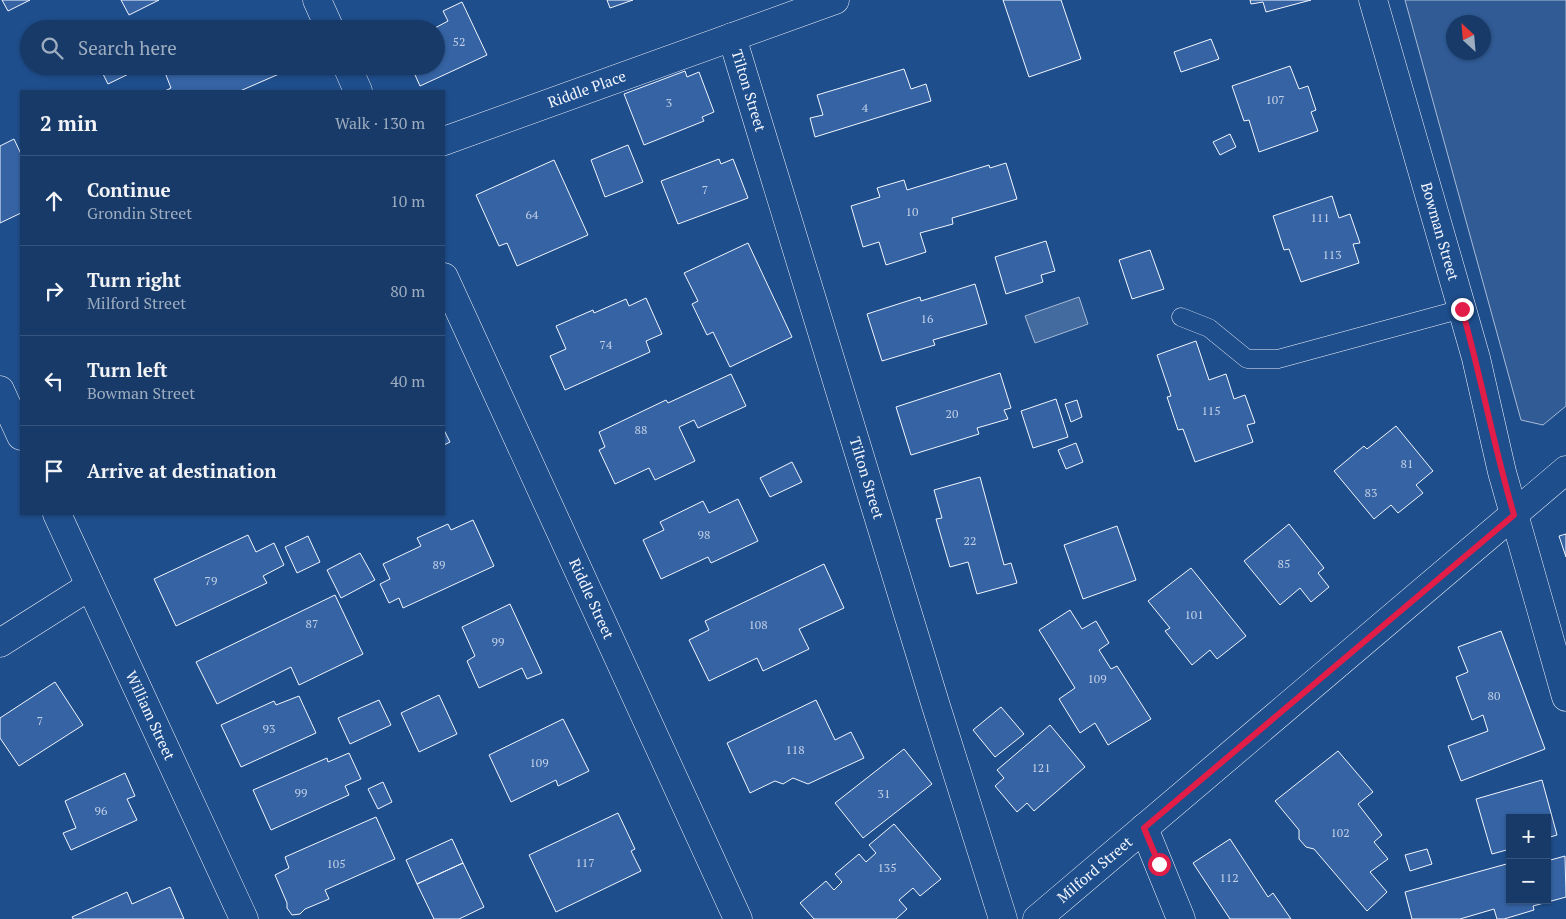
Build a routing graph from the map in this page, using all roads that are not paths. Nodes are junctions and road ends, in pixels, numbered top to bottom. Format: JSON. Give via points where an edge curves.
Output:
{"nodes":[{"id":1,"x":316,"y":0,"type":"edge"},
{"id":2,"x":835,"y":0,"type":"edge"},
{"id":3,"x":1373,"y":0,"type":"edge"},
{"id":4,"x":326,"y":20,"type":"edge"},
{"id":5,"x":732,"y":37,"type":"junction"},
{"id":6,"x":351,"y":75,"type":"edge"},
{"id":7,"x":358,"y":90,"type":"edge"},
{"id":8,"x":445,"y":141,"type":"edge"},
{"id":9,"x":445,"y":279,"type":"edge"},
{"id":10,"x":1462,"y":309,"type":"junction"},
{"id":11,"x":1181,"y":317,"type":"dead end"},
{"id":12,"x":0,"y":390,"type":"edge"},
{"id":13,"x":20,"y":434,"type":"edge"},
{"id":14,"x":1566,"y":470,"type":"edge"},
{"id":15,"x":57,"y":515,"type":"edge"},
{"id":16,"x":1514,"y":515,"type":"junction"},
{"id":17,"x":90,"y":586,"type":"junction"},
{"id":18,"x":0,"y":644,"type":"edge"},
{"id":19,"x":1566,"y":696,"type":"edge"},
{"id":20,"x":1144,"y":828,"type":"junction"},
{"id":21,"x":244,"y":919,"type":"edge"},
{"id":22,"x":738,"y":919,"type":"edge"},
{"id":23,"x":1003,"y":919,"type":"edge"},
{"id":24,"x":1037,"y":919,"type":"edge"},
{"id":25,"x":1181,"y":919,"type":"edge"}],
"edges":[{"from":1,"to":4,"type":"street"},
{"from":2,"to":5,"type":"street","name":"Riddle Place"},
{"from":3,"to":10,"type":"street","name":"Bowman Street"},
{"from":5,"to":8,"type":"street","name":"Riddle Place"},
{"from":5,"to":23,"type":"street","name":"Tilton Street"},
{"from":6,"to":7,"type":"street"},
{"from":9,"to":22,"type":"street","name":"Riddle Street"},
{"from":10,"to":11,"type":"lane","via":[[1278,359],[1247,359],[1208,328]]},
{"from":10,"to":16,"type":"street","name":"Bowman Street"},
{"from":12,"to":13,"type":"street"},
{"from":14,"to":16,"type":"street","name":"Milford Street"},
{"from":15,"to":17,"type":"street","name":"William Street"},
{"from":16,"to":19,"type":"street","name":"Bowman Street"},
{"from":16,"to":20,"type":"street","name":"Milford Street"},
{"from":17,"to":18,"type":"street"},
{"from":17,"to":21,"type":"street","name":"William Street"},
{"from":20,"to":24,"type":"street","name":"Milford Street"},
{"from":20,"to":25,"type":"street"}]}
